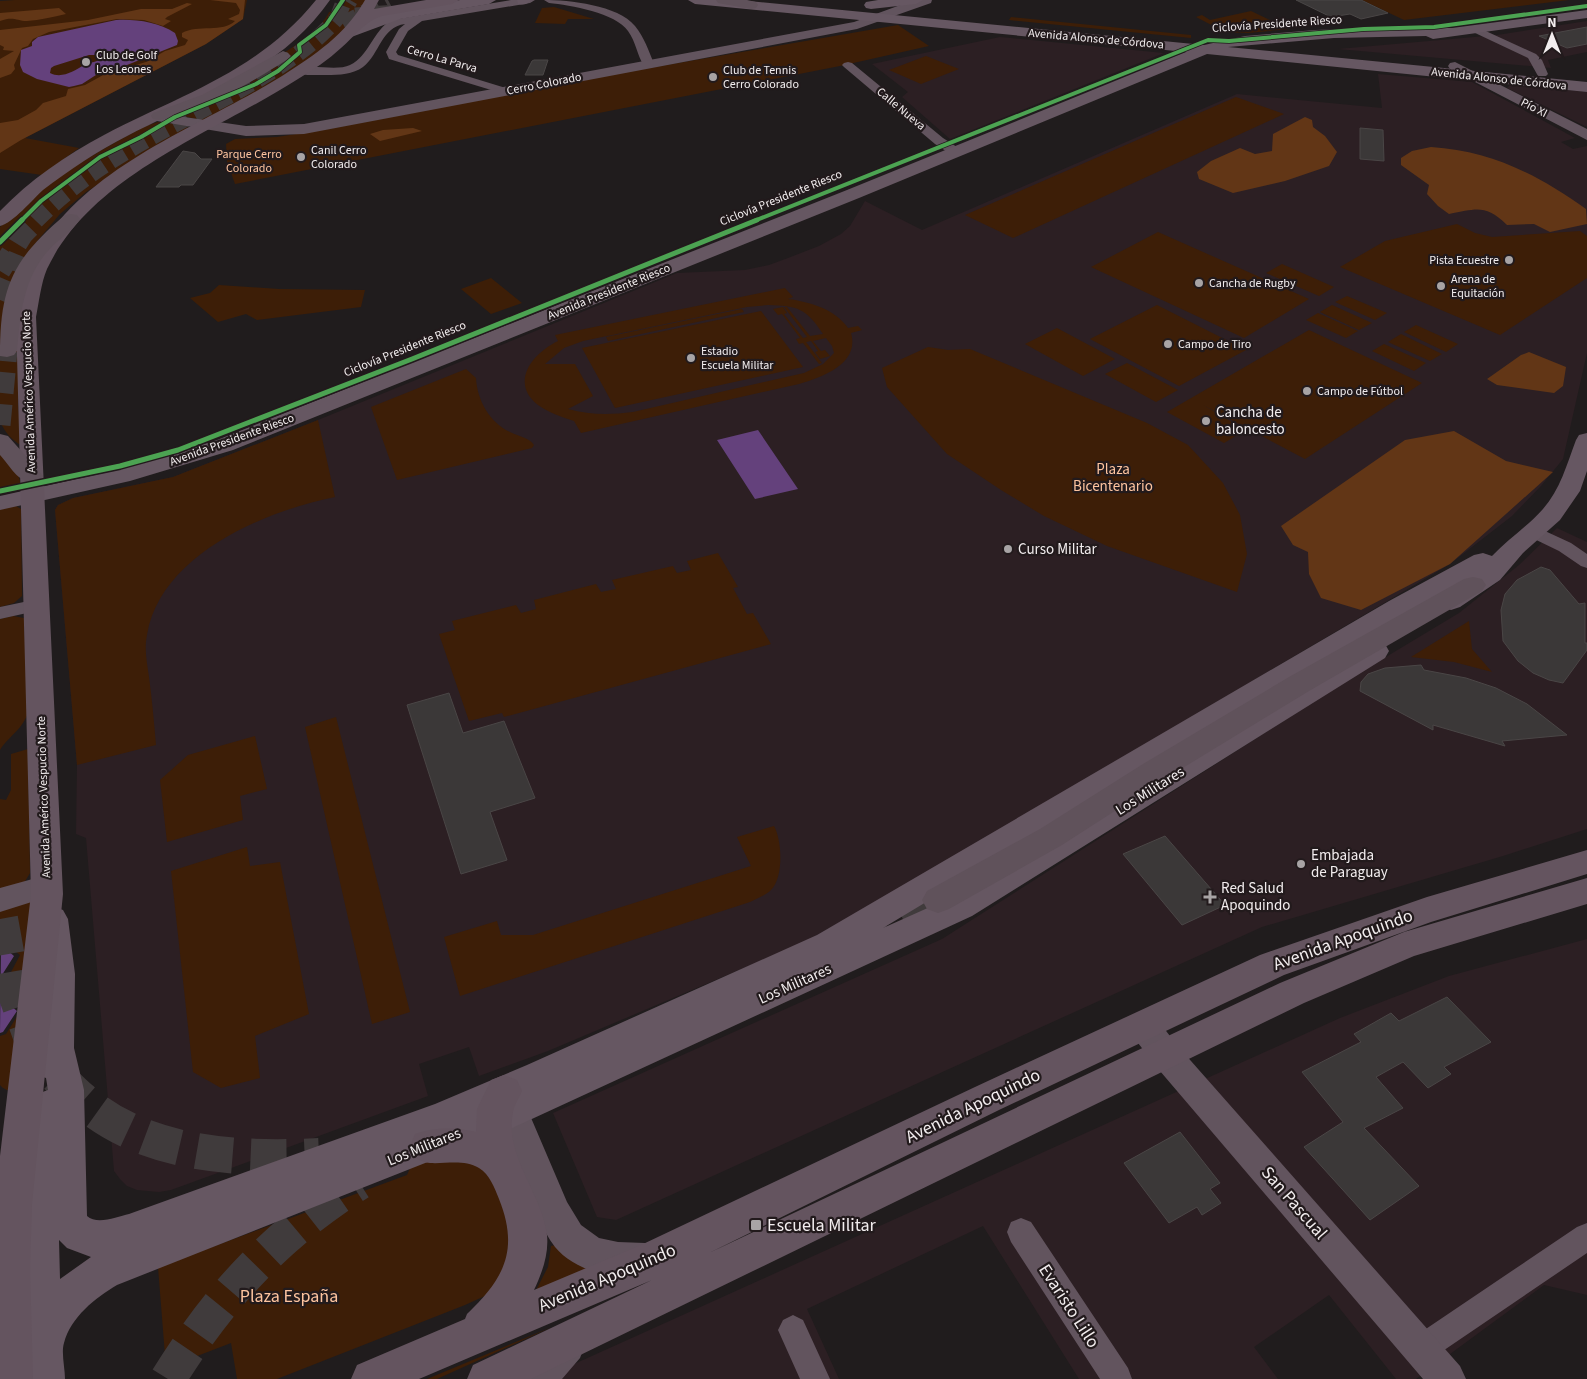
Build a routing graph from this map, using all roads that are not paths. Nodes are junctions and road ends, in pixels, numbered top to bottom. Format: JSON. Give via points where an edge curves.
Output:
{"nodes":[{"id":1,"x":372,"y":0,"type":"tunnel mouth"},
{"id":2,"x":452,"y":0,"type":"edge"},
{"id":3,"x":472,"y":0,"type":"edge"},
{"id":4,"x":489,"y":0,"type":"edge"},
{"id":5,"x":523,"y":0,"type":"edge"},
{"id":6,"x":530,"y":0,"type":"edge"},
{"id":7,"x":549,"y":0,"type":"edge"},
{"id":8,"x":695,"y":0,"type":"edge"},
{"id":9,"x":723,"y":0,"type":"edge"},
{"id":10,"x":785,"y":0,"type":"edge"},
{"id":11,"x":916,"y":0,"type":"edge"},
{"id":12,"x":926,"y":0,"type":"edge"},
{"id":13,"x":329,"y":3,"type":"tunnel mouth"},
{"id":14,"x":751,"y":5,"type":"junction"},
{"id":15,"x":846,"y":6,"type":"junction"},
{"id":16,"x":896,"y":11,"type":"junction"},
{"id":17,"x":395,"y":13,"type":"tunnel mouth"},
{"id":18,"x":1587,"y":14,"type":"edge"},
{"id":19,"x":419,"y":18,"type":"junction"},
{"id":20,"x":881,"y":18,"type":"junction"},
{"id":21,"x":353,"y":28,"type":"junction"},
{"id":22,"x":1477,"y":30,"type":"junction"},
{"id":23,"x":1450,"y":32,"type":"junction"},
{"id":24,"x":396,"y":41,"type":"junction"},
{"id":25,"x":1216,"y":47,"type":"junction"},
{"id":26,"x":1255,"y":47,"type":"joint"},
{"id":27,"x":1316,"y":47,"type":"junction"},
{"id":28,"x":370,"y":49,"type":"junction"},
{"id":29,"x":283,"y":56,"type":"dead end"},
{"id":30,"x":648,"y":64,"type":"junction"},
{"id":31,"x":848,"y":65,"type":"dead end"},
{"id":32,"x":1455,"y":66,"type":"junction"},
{"id":33,"x":302,"y":71,"type":"junction"},
{"id":34,"x":1542,"y":74,"type":"junction"},
{"id":35,"x":1472,"y":76,"type":"junction"},
{"id":36,"x":1587,"y":78,"type":"edge"},
{"id":37,"x":1512,"y":80,"type":"junction"},
{"id":38,"x":1587,"y":87,"type":"edge"},
{"id":39,"x":1498,"y":89,"type":"junction"},
{"id":40,"x":505,"y":91,"type":"junction"},
{"id":41,"x":158,"y":116,"type":"junction"},
{"id":42,"x":206,"y":126,"type":"junction"},
{"id":43,"x":1587,"y":135,"type":"edge"},
{"id":44,"x":956,"y":152,"type":"junction"},
{"id":45,"x":72,"y":219,"type":"junction"},
{"id":46,"x":0,"y":221,"type":"edge"},
{"id":47,"x":8,"y":351,"type":"tunnel mouth"},
{"id":48,"x":1587,"y":440,"type":"edge"},
{"id":49,"x":0,"y":441,"type":"edge"},
{"id":50,"x":1583,"y":465,"type":"edge"},
{"id":51,"x":31,"y":486,"type":"junction"},
{"id":52,"x":0,"y":502,"type":"edge"},
{"id":53,"x":1523,"y":539,"type":"junction"},
{"id":54,"x":1587,"y":562,"type":"edge"},
{"id":55,"x":1473,"y":586,"type":"junction"},
{"id":56,"x":38,"y":605,"type":"junction"},
{"id":57,"x":0,"y":613,"type":"edge"},
{"id":58,"x":1587,"y":862,"type":"edge"},
{"id":59,"x":47,"y":890,"type":"junction"},
{"id":60,"x":1587,"y":891,"type":"edge"},
{"id":61,"x":0,"y":900,"type":"edge"},
{"id":62,"x":938,"y":900,"type":"tunnel mouth"},
{"id":63,"x":1143,"y":1025,"type":"junction"},
{"id":64,"x":57,"y":1048,"type":"junction"},
{"id":65,"x":1165,"y":1054,"type":"junction"},
{"id":66,"x":503,"y":1107,"type":"junction"},
{"id":67,"x":428,"y":1146,"type":"junction"},
{"id":68,"x":500,"y":1162,"type":"junction"},
{"id":69,"x":75,"y":1231,"type":"joint"},
{"id":70,"x":1021,"y":1232,"type":"dead end"},
{"id":71,"x":1587,"y":1237,"type":"edge"},
{"id":72,"x":655,"y":1259,"type":"junction"},
{"id":73,"x":793,"y":1330,"type":"dead end"},
{"id":74,"x":470,"y":1337,"type":"junction"},
{"id":75,"x":574,"y":1338,"type":"junction"},
{"id":76,"x":1421,"y":1349,"type":"junction"},
{"id":77,"x":44,"y":1361,"type":"edge"},
{"id":78,"x":13,"y":1379,"type":"edge"},
{"id":79,"x":371,"y":1379,"type":"edge"},
{"id":80,"x":487,"y":1379,"type":"edge"},
{"id":81,"x":542,"y":1379,"type":"edge"},
{"id":82,"x":815,"y":1379,"type":"edge"},
{"id":83,"x":1117,"y":1379,"type":"edge"},
{"id":84,"x":1447,"y":1379,"type":"edge"}],
"edges":[{"from":1,"to":21,"type":"main road","name":"Avenida Américo Vespucio Norte"},
{"from":2,"to":21,"type":"main road","via":[[375,13]]},
{"from":3,"to":17,"type":"main road"},
{"from":4,"to":21,"type":"main road","via":[[389,17]]},
{"from":5,"to":6,"type":"street"},
{"from":5,"to":19,"type":"street"},
{"from":7,"to":30,"type":"street","via":[[608,14],[627,23]]},
{"from":8,"to":14,"type":"main road","name":"Avenida Alonso de Córdova"},
{"from":9,"to":14,"type":"highway"},
{"from":10,"to":15,"type":"main road","name":"Avenida Alonso de Córdova"},
{"from":11,"to":15,"type":"main road"},
{"from":12,"to":16,"type":"street","name":"Cerro Colorado"},
{"from":13,"to":41,"type":"main road","via":[[274,51],[226,81]]},
{"from":14,"to":20,"type":"main road","name":"Avenida Alonso de Córdova"},
{"from":15,"to":16,"type":"main road","name":"Avenida Alonso de Córdova"},
{"from":16,"to":20,"type":"street","name":"Cerro Colorado"},
{"from":16,"to":25,"type":"main road","name":"Avenida Alonso de Córdova"},
{"from":18,"to":22,"type":"main road","name":"Avenida Presidente Riesco"},
{"from":19,"to":24,"type":"street","name":"Cerro La Parva","via":[[404,29]]},
{"from":19,"to":28,"type":"street","via":[[388,25]]},
{"from":20,"to":25,"type":"main road","name":"Avenida Alonso de Córdova"},
{"from":20,"to":30,"type":"street","name":"Cerro Colorado"},
{"from":21,"to":33,"type":"main road","name":"Avenida Américo Vespucio Norte"},
{"from":22,"to":23,"type":"main road","name":"Avenida Presidente Riesco"},
{"from":22,"to":34,"type":"street","via":[[1532,56]]},
{"from":23,"to":25,"type":"main road","name":"Avenida Presidente Riesco","via":[[1348,32],[1268,38]]},
{"from":23,"to":27,"type":"main road","name":"Avenida Presidente Riesco"},
{"from":24,"to":28,"type":"street"},
{"from":24,"to":40,"type":"street","name":"Cerro La Parva","via":[[391,54],[397,60]]},
{"from":25,"to":26,"type":"main road","name":"Avenida Presidente Riesco"},
{"from":25,"to":35,"type":"main road","name":"Avenida Alonso de Córdova"},
{"from":25,"to":44,"type":"main road","name":"Avenida Presidente Riesco"},
{"from":26,"to":27,"type":"main road","name":"Avenida Alonso de Córdova"},
{"from":27,"to":32,"type":"main road","name":"Avenida Alonso de Córdova"},
{"from":28,"to":33,"type":"street","via":[[358,65],[350,69]]},
{"from":29,"to":41,"type":"highway","via":[[212,97]]},
{"from":30,"to":40,"type":"street","name":"Cerro Colorado"},
{"from":31,"to":44,"type":"street","name":"Calle Nueva"},
{"from":32,"to":34,"type":"main road","name":"Avenida Alonso de Córdova"},
{"from":32,"to":35,"type":"street","name":"Pío XI"},
{"from":33,"to":42,"type":"main road","name":"Avenida Américo Vespucio Norte"},
{"from":34,"to":36,"type":"main road","name":"Avenida Alonso de Córdova"},
{"from":35,"to":37,"type":"main road","name":"Avenida Alonso de Córdova"},
{"from":35,"to":39,"type":"street","name":"Pío XI"},
{"from":37,"to":38,"type":"main road","name":"Avenida Alonso de Córdova"},
{"from":37,"to":39,"type":"main road","via":[[1498,84]]},
{"from":39,"to":43,"type":"street","name":"Pío XI"},
{"from":40,"to":42,"type":"street","name":"Cerro Colorado","via":[[294,130],[256,132]]},
{"from":41,"to":42,"type":"street","name":"Cerro Colorado"},
{"from":41,"to":46,"type":"main road","via":[[62,167]]},
{"from":42,"to":45,"type":"main road","name":"Avenida Américo Vespucio Norte","via":[[130,169]]},
{"from":44,"to":51,"type":"main road","name":"Avenida Presidente Riesco","via":[[225,445],[147,469]]},
{"from":45,"to":47,"type":"highway","via":[[45,242],[22,275],[11,308]]},
{"from":45,"to":51,"type":"main road","name":"Avenida Américo Vespucio Norte","via":[[39,265],[27,299]]},
{"from":48,"to":50,"type":"main road","name":"Los Militares"},
{"from":49,"to":51,"type":"highway"},
{"from":50,"to":53,"type":"main road","name":"Los Militares","via":[[1551,515]]},
{"from":51,"to":52,"type":"main road","name":"Avenida Presidente Riesco"},
{"from":51,"to":56,"type":"main road","name":"Avenida Américo Vespucio Norte"},
{"from":53,"to":54,"type":"street","via":[[1565,547]]},
{"from":53,"to":55,"type":"main road","name":"Los Militares","via":[[1491,574]]},
{"from":53,"to":66,"type":"main road","name":"Los Militares","via":[[1398,607],[828,945]]},
{"from":55,"to":62,"type":"highway","via":[[1299,684],[1051,838]]},
{"from":55,"to":66,"type":"main road","name":"Los Militares","via":[[1413,628],[961,907],[901,937]]},
{"from":56,"to":57,"type":"street"},
{"from":56,"to":59,"type":"main road","name":"Avenida Américo Vespucio Norte"},
{"from":58,"to":63,"type":"main road","name":"Avenida Apoquindo","via":[[1427,910],[1272,965]]},
{"from":59,"to":61,"type":"street"},
{"from":59,"to":64,"type":"main road","name":"Avenida Américo Vespucio Norte","via":[[58,968]]},
{"from":59,"to":78,"type":"main road","name":"Avenida Américo Vespucio Norte","via":[[13,1204]]},
{"from":60,"to":65,"type":"main road","name":"Avenida Apoquindo","via":[[1404,946],[1292,993]]},
{"from":63,"to":65,"type":"street","name":"San Pascual"},
{"from":63,"to":72,"type":"main road","name":"Avenida Apoquindo"},
{"from":64,"to":69,"type":"main road","name":"Avenida Américo Vespucio Norte","via":[[66,1090],[67,1209]]},
{"from":64,"to":77,"type":"main road","name":"Avenida Américo Vespucio Norte","via":[[40,1220]]},
{"from":65,"to":75,"type":"main road","name":"Avenida Apoquindo"},
{"from":65,"to":76,"type":"street","name":"San Pascual"},
{"from":66,"to":67,"type":"main road","name":"Los Militares"},
{"from":66,"to":68,"type":"main road"},
{"from":66,"to":69,"type":"main road","name":"Los Militares","via":[[443,1117],[129,1233],[96,1239],[81,1236]]},
{"from":66,"to":72,"type":"street","via":[[560,1223],[575,1243],[588,1251],[614,1258],[634,1261]]},
{"from":67,"to":68,"type":"main road","via":[[473,1147]]},
{"from":67,"to":77,"type":"main road","name":"Los Militares","via":[[104,1271],[71,1293],[57,1312]]},
{"from":68,"to":74,"type":"main road","via":[[526,1225],[528,1246],[523,1270],[507,1300]]},
{"from":70,"to":83,"type":"street","name":"Evaristo Lillo"},
{"from":71,"to":76,"type":"street"},
{"from":72,"to":74,"type":"main road","name":"Avenida Apoquindo"},
{"from":73,"to":82,"type":"street"},
{"from":74,"to":79,"type":"main road","name":"Avenida Apoquindo"},
{"from":75,"to":80,"type":"main road","name":"Avenida Apoquindo"},
{"from":75,"to":81,"type":"street","via":[[561,1350]]},
{"from":76,"to":84,"type":"street","name":"San Pascual"}]}
